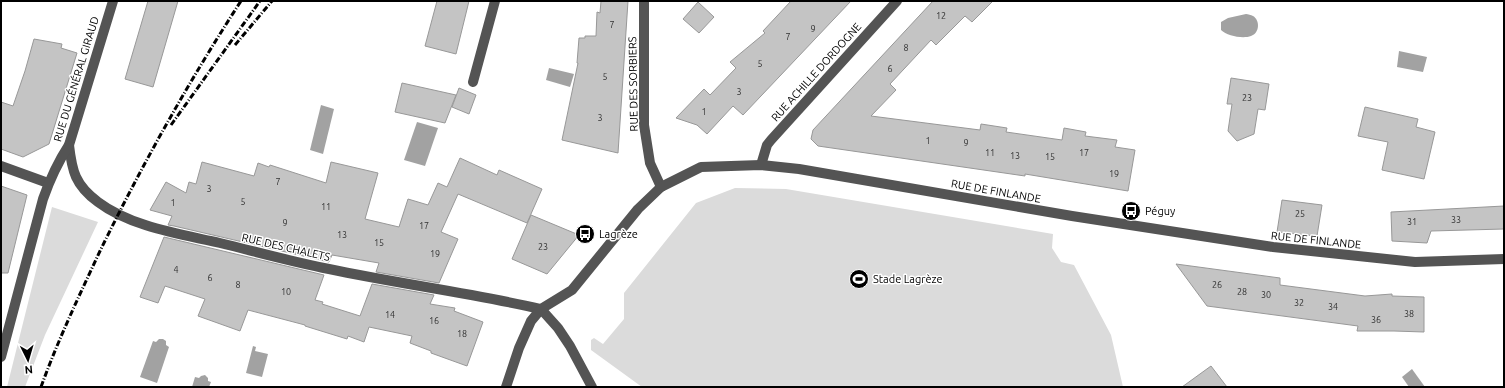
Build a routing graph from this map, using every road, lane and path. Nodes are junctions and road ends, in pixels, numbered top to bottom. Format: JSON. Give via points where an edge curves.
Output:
{"nodes":[{"id":1,"x":113,"y":1,"type":"edge"},
{"id":2,"x":495,"y":1,"type":"edge"},
{"id":3,"x":644,"y":1,"type":"edge"},
{"id":4,"x":897,"y":1,"type":"edge"},
{"id":5,"x":473,"y":82,"type":"dead end"},
{"id":6,"x":69,"y":145,"type":"junction"},
{"id":7,"x":761,"y":165,"type":"junction"},
{"id":8,"x":1,"y":166,"type":"edge"},
{"id":9,"x":48,"y":183,"type":"junction"},
{"id":10,"x":661,"y":187,"type":"junction"},
{"id":11,"x":1504,"y":259,"type":"edge"},
{"id":12,"x":541,"y":309,"type":"junction"},
{"id":13,"x":1,"y":357,"type":"edge"},
{"id":14,"x":506,"y":387,"type":"edge"},
{"id":15,"x":592,"y":387,"type":"edge"}],
"edges":[{"from":1,"to":6,"type":"street","name":"RUE DU GÉNÉRAL GIRAUD"},
{"from":2,"to":5,"type":"street"},
{"from":3,"to":10,"type":"street","name":"RUE DES SORBIERS","via":[[644,125],[650,163]]},
{"from":4,"to":7,"type":"street","name":"RUE ACHILLE DORDOGNE","via":[[771,140]]},
{"from":6,"to":9,"type":"street","name":"RUE DU GÉNÉRAL GIRAUD"},
{"from":6,"to":12,"type":"street","name":"RUE DES CHALETS","via":[[72,167],[79,184],[98,203],[130,219],[329,269]]},
{"from":7,"to":10,"type":"street","name":"RUE DE FINLANDE","via":[[701,167]]},
{"from":7,"to":11,"type":"street","name":"RUE DE FINLANDE","via":[[799,169],[1273,248],[1415,262]]},
{"from":8,"to":9,"type":"street"},
{"from":9,"to":13,"type":"street","name":"RUE DU GÉNÉRAL GIRAUD"},
{"from":10,"to":12,"type":"street","name":"RUE DE FINLANDE","via":[[638,209],[572,290]]},
{"from":12,"to":14,"type":"street","via":[[531,321]]},
{"from":12,"to":15,"type":"street","via":[[570,346]]}]}
